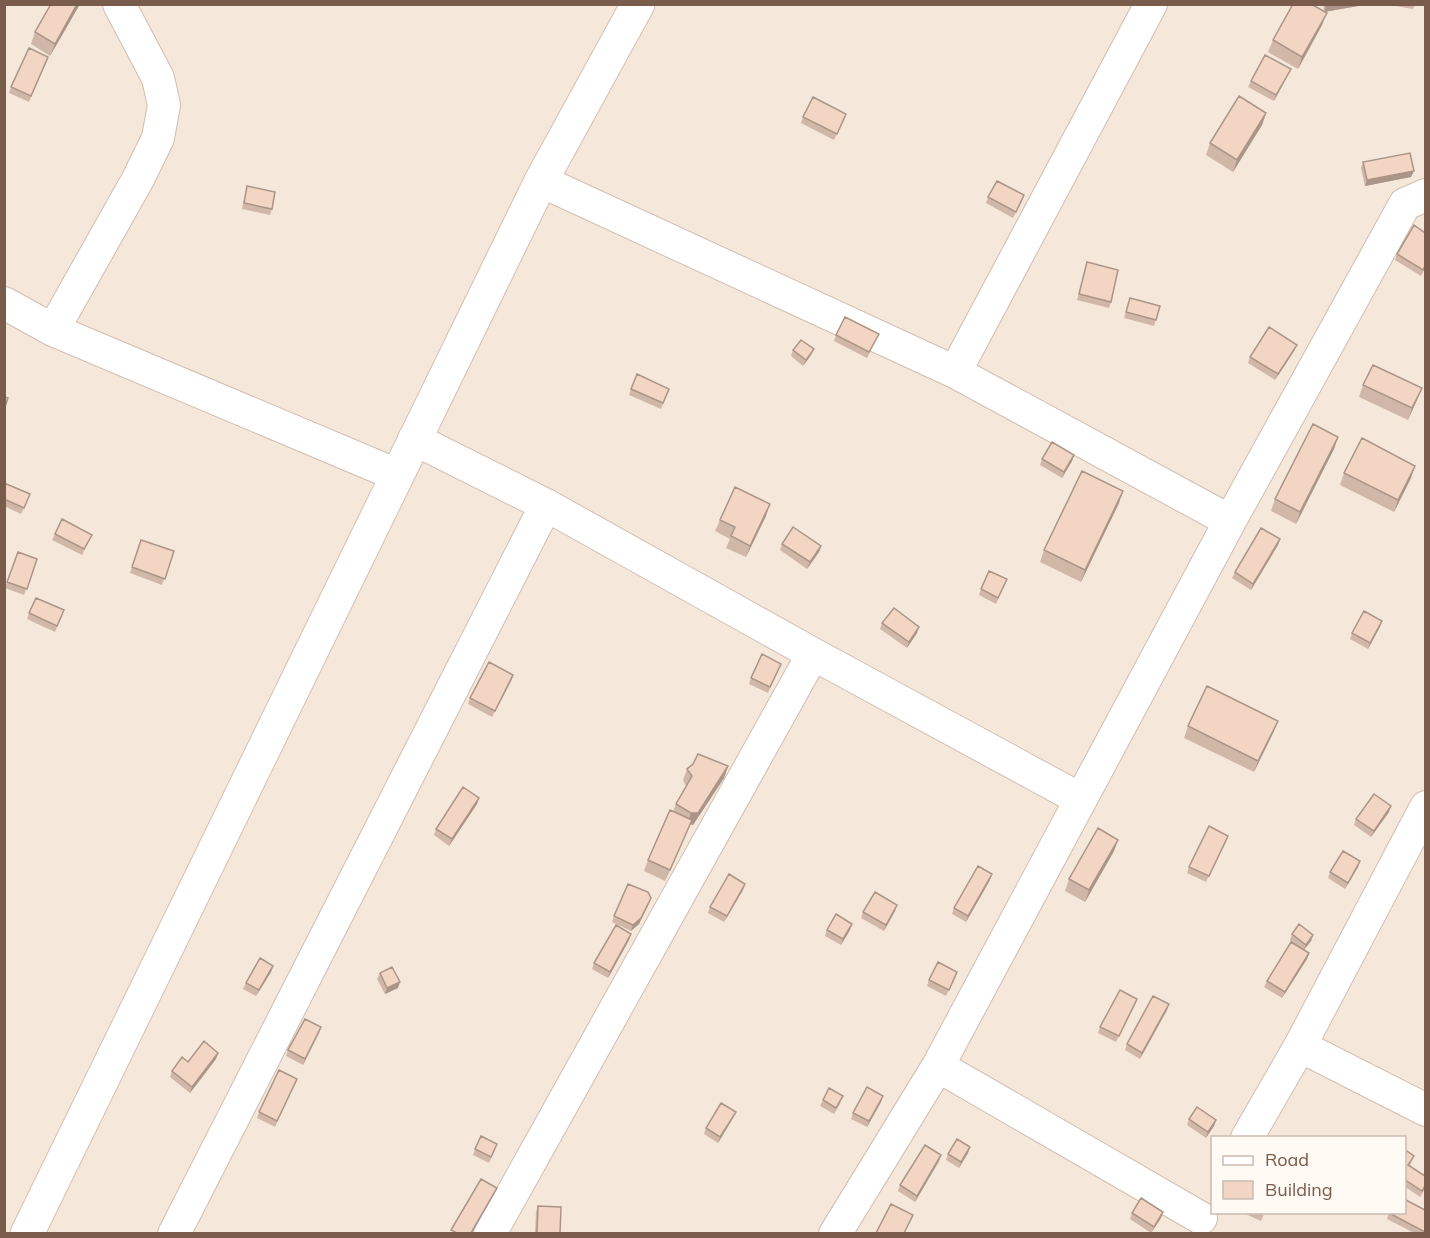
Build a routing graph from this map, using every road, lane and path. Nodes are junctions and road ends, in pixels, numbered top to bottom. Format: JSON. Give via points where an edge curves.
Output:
{"nodes":[{"id":1,"x":119,"y":4,"type":"edge"},
{"id":2,"x":638,"y":4,"type":"edge"},
{"id":3,"x":1151,"y":4,"type":"edge"},
{"id":4,"x":541,"y":181,"type":"junction"},
{"id":5,"x":1425,"y":195,"type":"edge"},
{"id":6,"x":4,"y":303,"type":"edge"},
{"id":7,"x":53,"y":330,"type":"junction"},
{"id":8,"x":955,"y":372,"type":"junction"},
{"id":9,"x":414,"y":439,"type":"junction"},
{"id":10,"x":397,"y":475,"type":"junction"},
{"id":11,"x":546,"y":505,"type":"junction"},
{"id":12,"x":1230,"y":521,"type":"junction"},
{"id":13,"x":813,"y":654,"type":"junction"},
{"id":14,"x":1080,"y":799,"type":"junction"},
{"id":15,"x":1425,"y":807,"type":"edge"},
{"id":16,"x":1300,"y":1046,"type":"junction"},
{"id":17,"x":938,"y":1066,"type":"junction"},
{"id":18,"x":1425,"y":1110,"type":"edge"},
{"id":19,"x":1248,"y":1136,"type":"edge"},
{"id":20,"x":1202,"y":1217,"type":"edge"},
{"id":21,"x":27,"y":1233,"type":"edge"},
{"id":22,"x":174,"y":1233,"type":"edge"},
{"id":23,"x":490,"y":1233,"type":"edge"},
{"id":24,"x":835,"y":1233,"type":"edge"}],
"edges":[{"from":1,"to":7,"type":"street","via":[[158,78],[164,105],[158,138]]},
{"from":2,"to":4,"type":"street"},
{"from":3,"to":8,"type":"street"},
{"from":4,"to":8,"type":"street"},
{"from":4,"to":9,"type":"street"},
{"from":5,"to":12,"type":"street","via":[[1405,204]]},
{"from":6,"to":7,"type":"street"},
{"from":7,"to":10,"type":"street"},
{"from":8,"to":12,"type":"street"},
{"from":9,"to":10,"type":"street"},
{"from":9,"to":11,"type":"street"},
{"from":10,"to":21,"type":"street"},
{"from":11,"to":13,"type":"street"},
{"from":11,"to":22,"type":"street"},
{"from":12,"to":14,"type":"street"},
{"from":13,"to":14,"type":"street"},
{"from":13,"to":23,"type":"street"},
{"from":14,"to":17,"type":"street"},
{"from":15,"to":16,"type":"street"},
{"from":16,"to":18,"type":"street"},
{"from":16,"to":19,"type":"street"},
{"from":17,"to":20,"type":"street"},
{"from":17,"to":24,"type":"street"}]}
